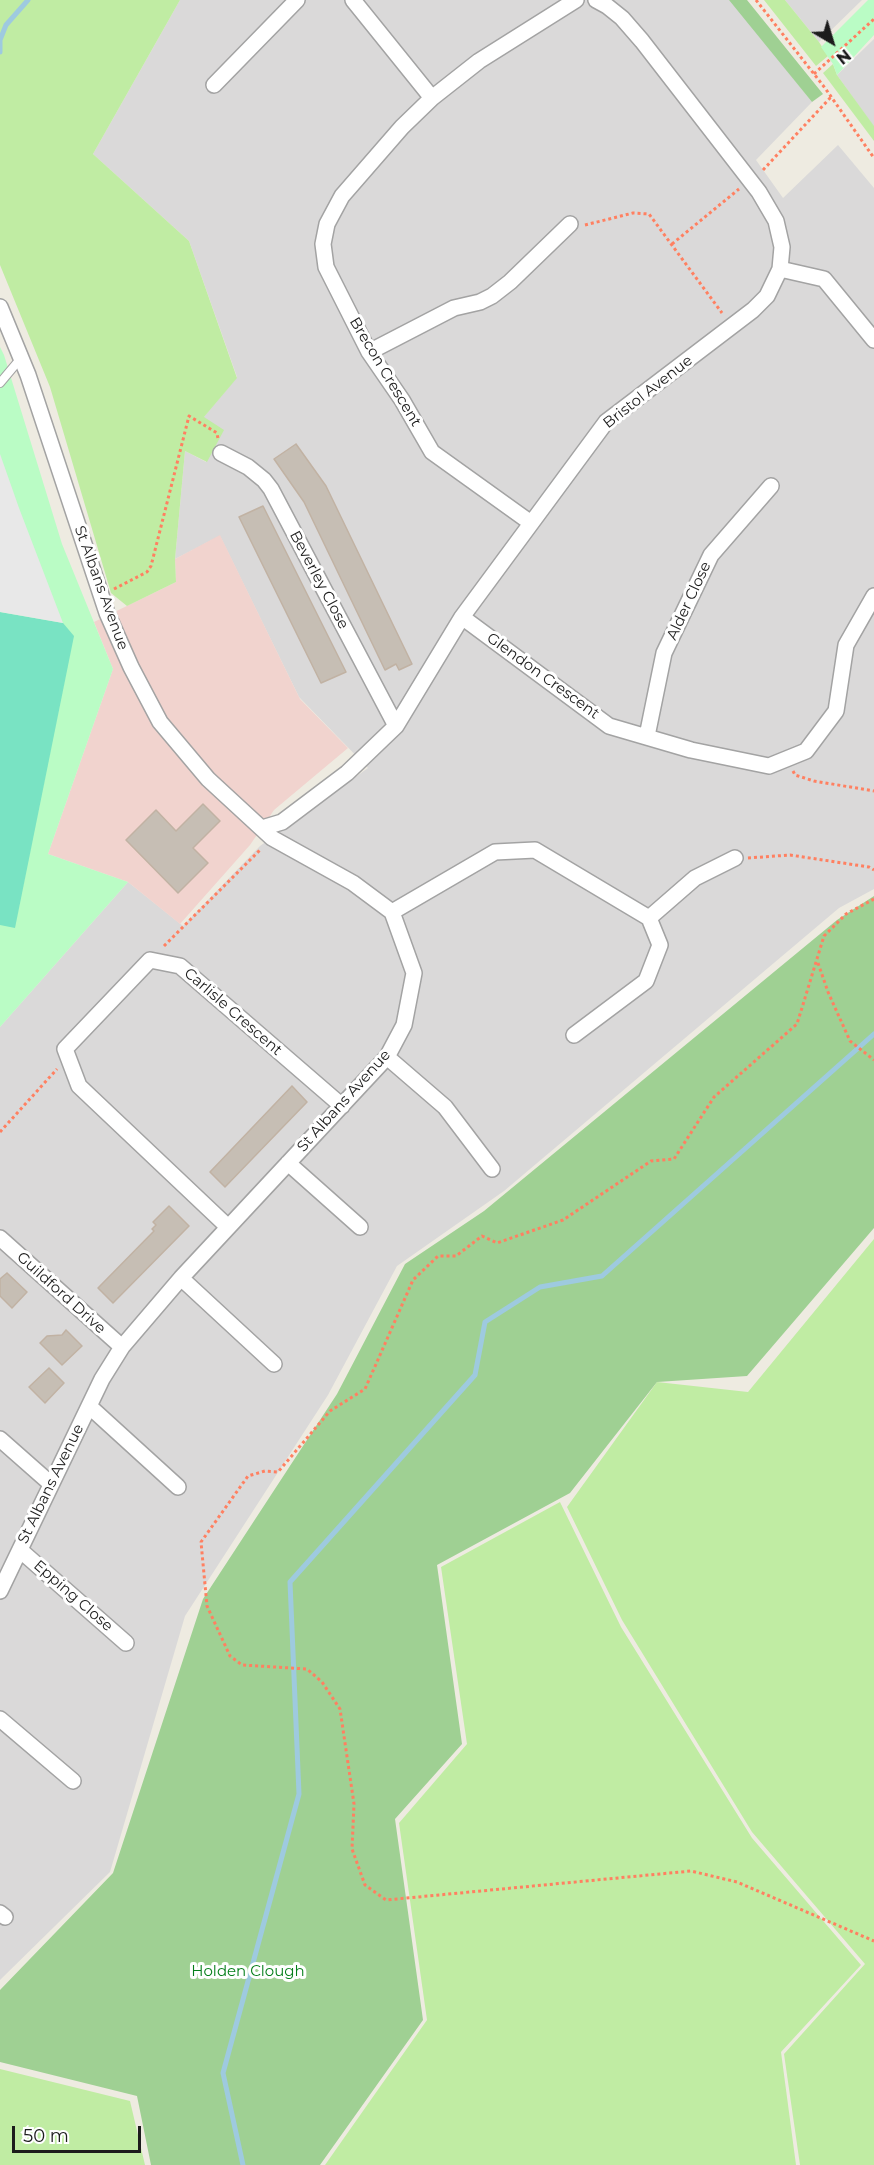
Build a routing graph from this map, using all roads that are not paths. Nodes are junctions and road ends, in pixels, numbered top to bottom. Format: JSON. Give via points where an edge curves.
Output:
{"nodes":[{"id":1,"x":297,"y":0,"type":"edge"},
{"id":2,"x":353,"y":0,"type":"edge"},
{"id":3,"x":576,"y":0,"type":"edge"},
{"id":4,"x":596,"y":0,"type":"edge"},
{"id":5,"x":214,"y":85,"type":"dead end"},
{"id":6,"x":432,"y":98,"type":"junction"},
{"id":7,"x":570,"y":224,"type":"road end"},
{"id":8,"x":780,"y":269,"type":"junction"},
{"id":9,"x":0,"y":308,"type":"edge"},
{"id":10,"x":874,"y":340,"type":"edge"},
{"id":11,"x":369,"y":352,"type":"junction"},
{"id":12,"x":21,"y":358,"type":"junction"},
{"id":13,"x":0,"y":383,"type":"edge"},
{"id":14,"x":221,"y":453,"type":"road end"},
{"id":15,"x":771,"y":486,"type":"dead end"},
{"id":16,"x":531,"y":523,"type":"junction"},
{"id":17,"x":874,"y":596,"type":"edge"},
{"id":18,"x":462,"y":616,"type":"junction"},
{"id":19,"x":396,"y":726,"type":"junction"},
{"id":20,"x":647,"y":736,"type":"junction"},
{"id":21,"x":267,"y":833,"type":"junction"},
{"id":22,"x":735,"y":858,"type":"road end"},
{"id":23,"x":393,"y":912,"type":"junction"},
{"id":24,"x":649,"y":918,"type":"junction"},
{"id":25,"x":574,"y":1035,"type":"dead end"},
{"id":26,"x":387,"y":1057,"type":"junction"},
{"id":27,"x":342,"y":1106,"type":"junction"},
{"id":28,"x":288,"y":1163,"type":"junction"},
{"id":29,"x":492,"y":1169,"type":"dead end"},
{"id":30,"x":228,"y":1227,"type":"junction"},
{"id":31,"x":360,"y":1227,"type":"dead end"},
{"id":32,"x":0,"y":1238,"type":"edge"},
{"id":33,"x":181,"y":1278,"type":"junction"},
{"id":34,"x":122,"y":1347,"type":"junction"},
{"id":35,"x":274,"y":1364,"type":"dead end"},
{"id":36,"x":89,"y":1406,"type":"junction"},
{"id":37,"x":0,"y":1439,"type":"edge"},
{"id":38,"x":51,"y":1484,"type":"junction"},
{"id":39,"x":178,"y":1487,"type":"dead end"},
{"id":40,"x":20,"y":1550,"type":"junction"},
{"id":41,"x":0,"y":1591,"type":"edge"},
{"id":42,"x":126,"y":1643,"type":"dead end"},
{"id":43,"x":0,"y":1719,"type":"edge"},
{"id":44,"x":73,"y":1781,"type":"dead end"}],
"edges":[{"from":1,"to":5,"type":"street"},
{"from":2,"to":6,"type":"street"},
{"from":3,"to":6,"type":"street","name":"Brecon Crescent","via":[[479,61]]},
{"from":4,"to":8,"type":"street","name":"Bristol Avenue","via":[[622,18],[642,41],[750,181],[776,221],[782,247]]},
{"from":6,"to":11,"type":"street","name":"Brecon Crescent","via":[[365,168],[342,196],[327,224],[323,244],[326,267]]},
{"from":7,"to":11,"type":"street","via":[[492,296],[454,308]]},
{"from":8,"to":10,"type":"street","via":[[824,279]]},
{"from":8,"to":16,"type":"street","name":"Bristol Avenue","via":[[767,296],[732,327],[606,422]]},
{"from":9,"to":12,"type":"street","name":"St Albans Avenue"},
{"from":11,"to":16,"type":"street","name":"Brecon Crescent","via":[[432,452]]},
{"from":12,"to":13,"type":"lane"},
{"from":12,"to":21,"type":"street","name":"St Albans Avenue","via":[[101,595],[131,668],[160,722],[208,779]]},
{"from":14,"to":19,"type":"street","name":"Beverley Close","via":[[248,467],[271,489]]},
{"from":15,"to":20,"type":"street","name":"Alder Close","via":[[711,555],[664,653]]},
{"from":16,"to":18,"type":"street","name":"Bristol Avenue"},
{"from":17,"to":20,"type":"street","name":"Glendon Crescent","via":[[846,645],[836,711],[806,751],[769,766],[691,750]]},
{"from":18,"to":19,"type":"street","name":"Bristol Avenue"},
{"from":18,"to":20,"type":"street","name":"Glendon Crescent","via":[[609,726]]},
{"from":19,"to":21,"type":"street","name":"Bristol Avenue","via":[[347,773]]},
{"from":21,"to":23,"type":"street","name":"St Albans Avenue","via":[[353,883]]},
{"from":22,"to":24,"type":"street","via":[[695,878]]},
{"from":23,"to":24,"type":"street","via":[[495,852],[535,850]]},
{"from":23,"to":26,"type":"street","name":"St Albans Avenue","via":[[414,973],[404,1025]]},
{"from":24,"to":25,"type":"street","via":[[660,945],[646,981]]},
{"from":26,"to":27,"type":"street","name":"St Albans Avenue"},
{"from":26,"to":29,"type":"street","via":[[445,1107]]},
{"from":27,"to":28,"type":"street","name":"St Albans Avenue"},
{"from":27,"to":30,"type":"street","name":"Carlisle Crescent","via":[[180,966],[150,960],[65,1049],[79,1086]]},
{"from":28,"to":30,"type":"street","name":"St Albans Avenue"},
{"from":28,"to":31,"type":"street"},
{"from":30,"to":33,"type":"street","name":"St Albans Avenue"},
{"from":32,"to":34,"type":"street","name":"Guildford Drive"},
{"from":33,"to":34,"type":"street","name":"St Albans Avenue"},
{"from":33,"to":35,"type":"street"},
{"from":34,"to":36,"type":"street","name":"St Albans Avenue"},
{"from":36,"to":38,"type":"street","name":"St Albans Avenue"},
{"from":36,"to":39,"type":"street"},
{"from":37,"to":38,"type":"street"},
{"from":38,"to":40,"type":"street","name":"St Albans Avenue"},
{"from":40,"to":41,"type":"street","name":"St Albans Avenue"},
{"from":40,"to":42,"type":"street","name":"Epping Close"},
{"from":43,"to":44,"type":"street"}]}
